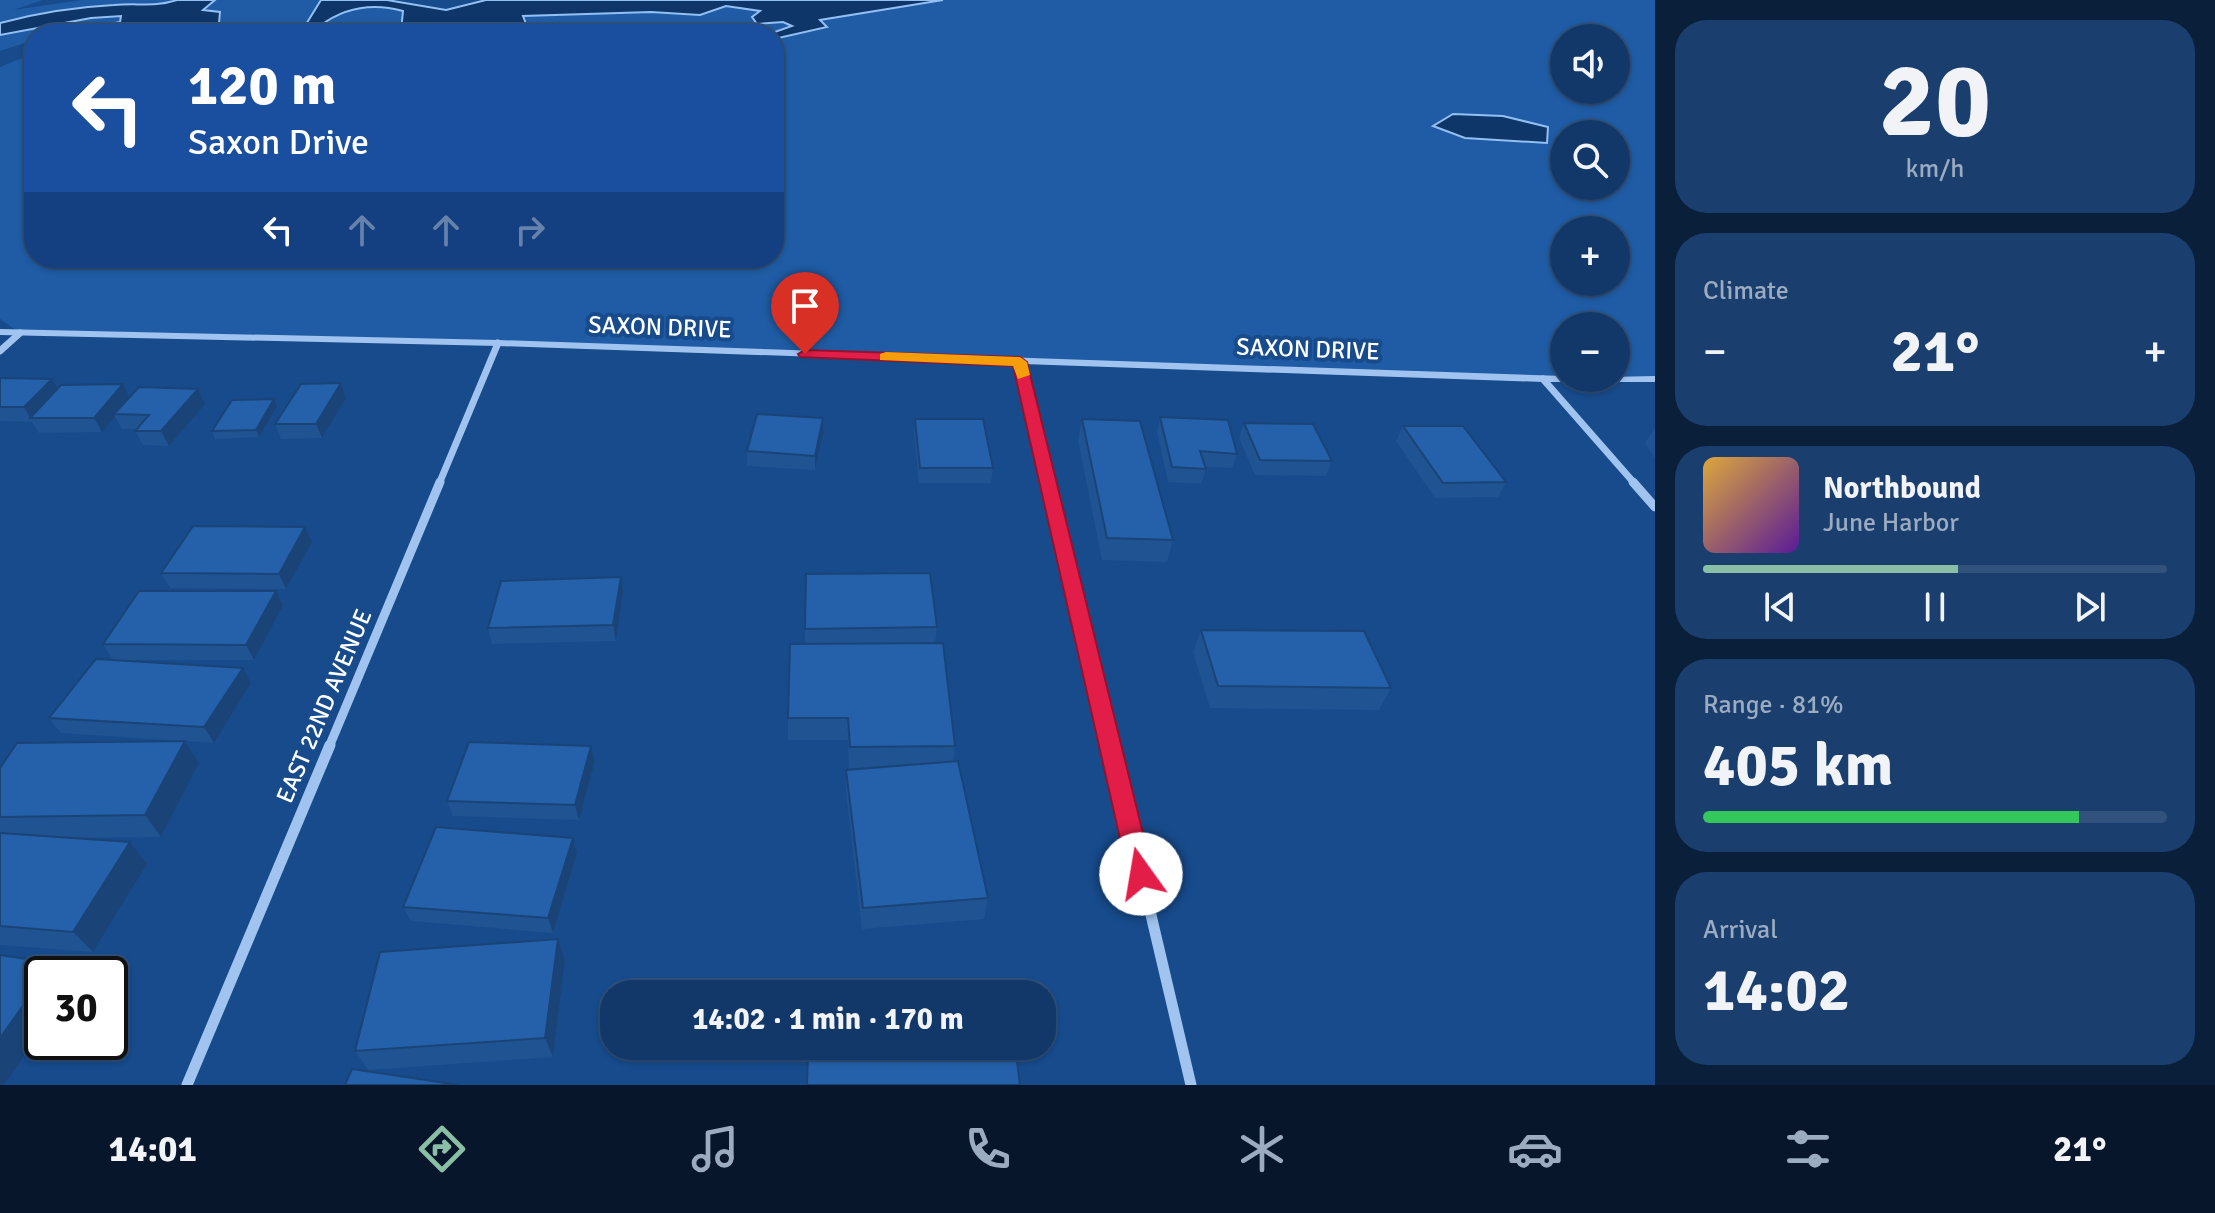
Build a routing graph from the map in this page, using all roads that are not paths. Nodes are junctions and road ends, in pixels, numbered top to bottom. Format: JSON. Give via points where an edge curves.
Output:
{"nodes":[{"id":1,"x":0,"y":332,"type":"edge"},
{"id":2,"x":20,"y":333,"type":"junction"},
{"id":3,"x":498,"y":343,"type":"junction"},
{"id":4,"x":0,"y":351,"type":"edge"},
{"id":5,"x":1020,"y":362,"type":"junction"},
{"id":6,"x":1543,"y":379,"type":"junction"},
{"id":7,"x":1655,"y":379,"type":"edge"},
{"id":8,"x":1655,"y":507,"type":"edge"},
{"id":9,"x":187,"y":1085,"type":"edge"},
{"id":10,"x":1191,"y":1085,"type":"edge"}],
"edges":[{"from":1,"to":2,"type":"street","name":"SAXON DRIVE"},
{"from":2,"to":3,"type":"street","name":"SAXON DRIVE"},
{"from":2,"to":4,"type":"street"},
{"from":3,"to":5,"type":"street","name":"SAXON DRIVE"},
{"from":3,"to":9,"type":"street","name":"EAST 22ND AVENUE"},
{"from":5,"to":6,"type":"street","name":"SAXON DRIVE"},
{"from":5,"to":10,"type":"street"},
{"from":6,"to":7,"type":"street","name":"SAXON DRIVE"},
{"from":6,"to":8,"type":"street"}]}
